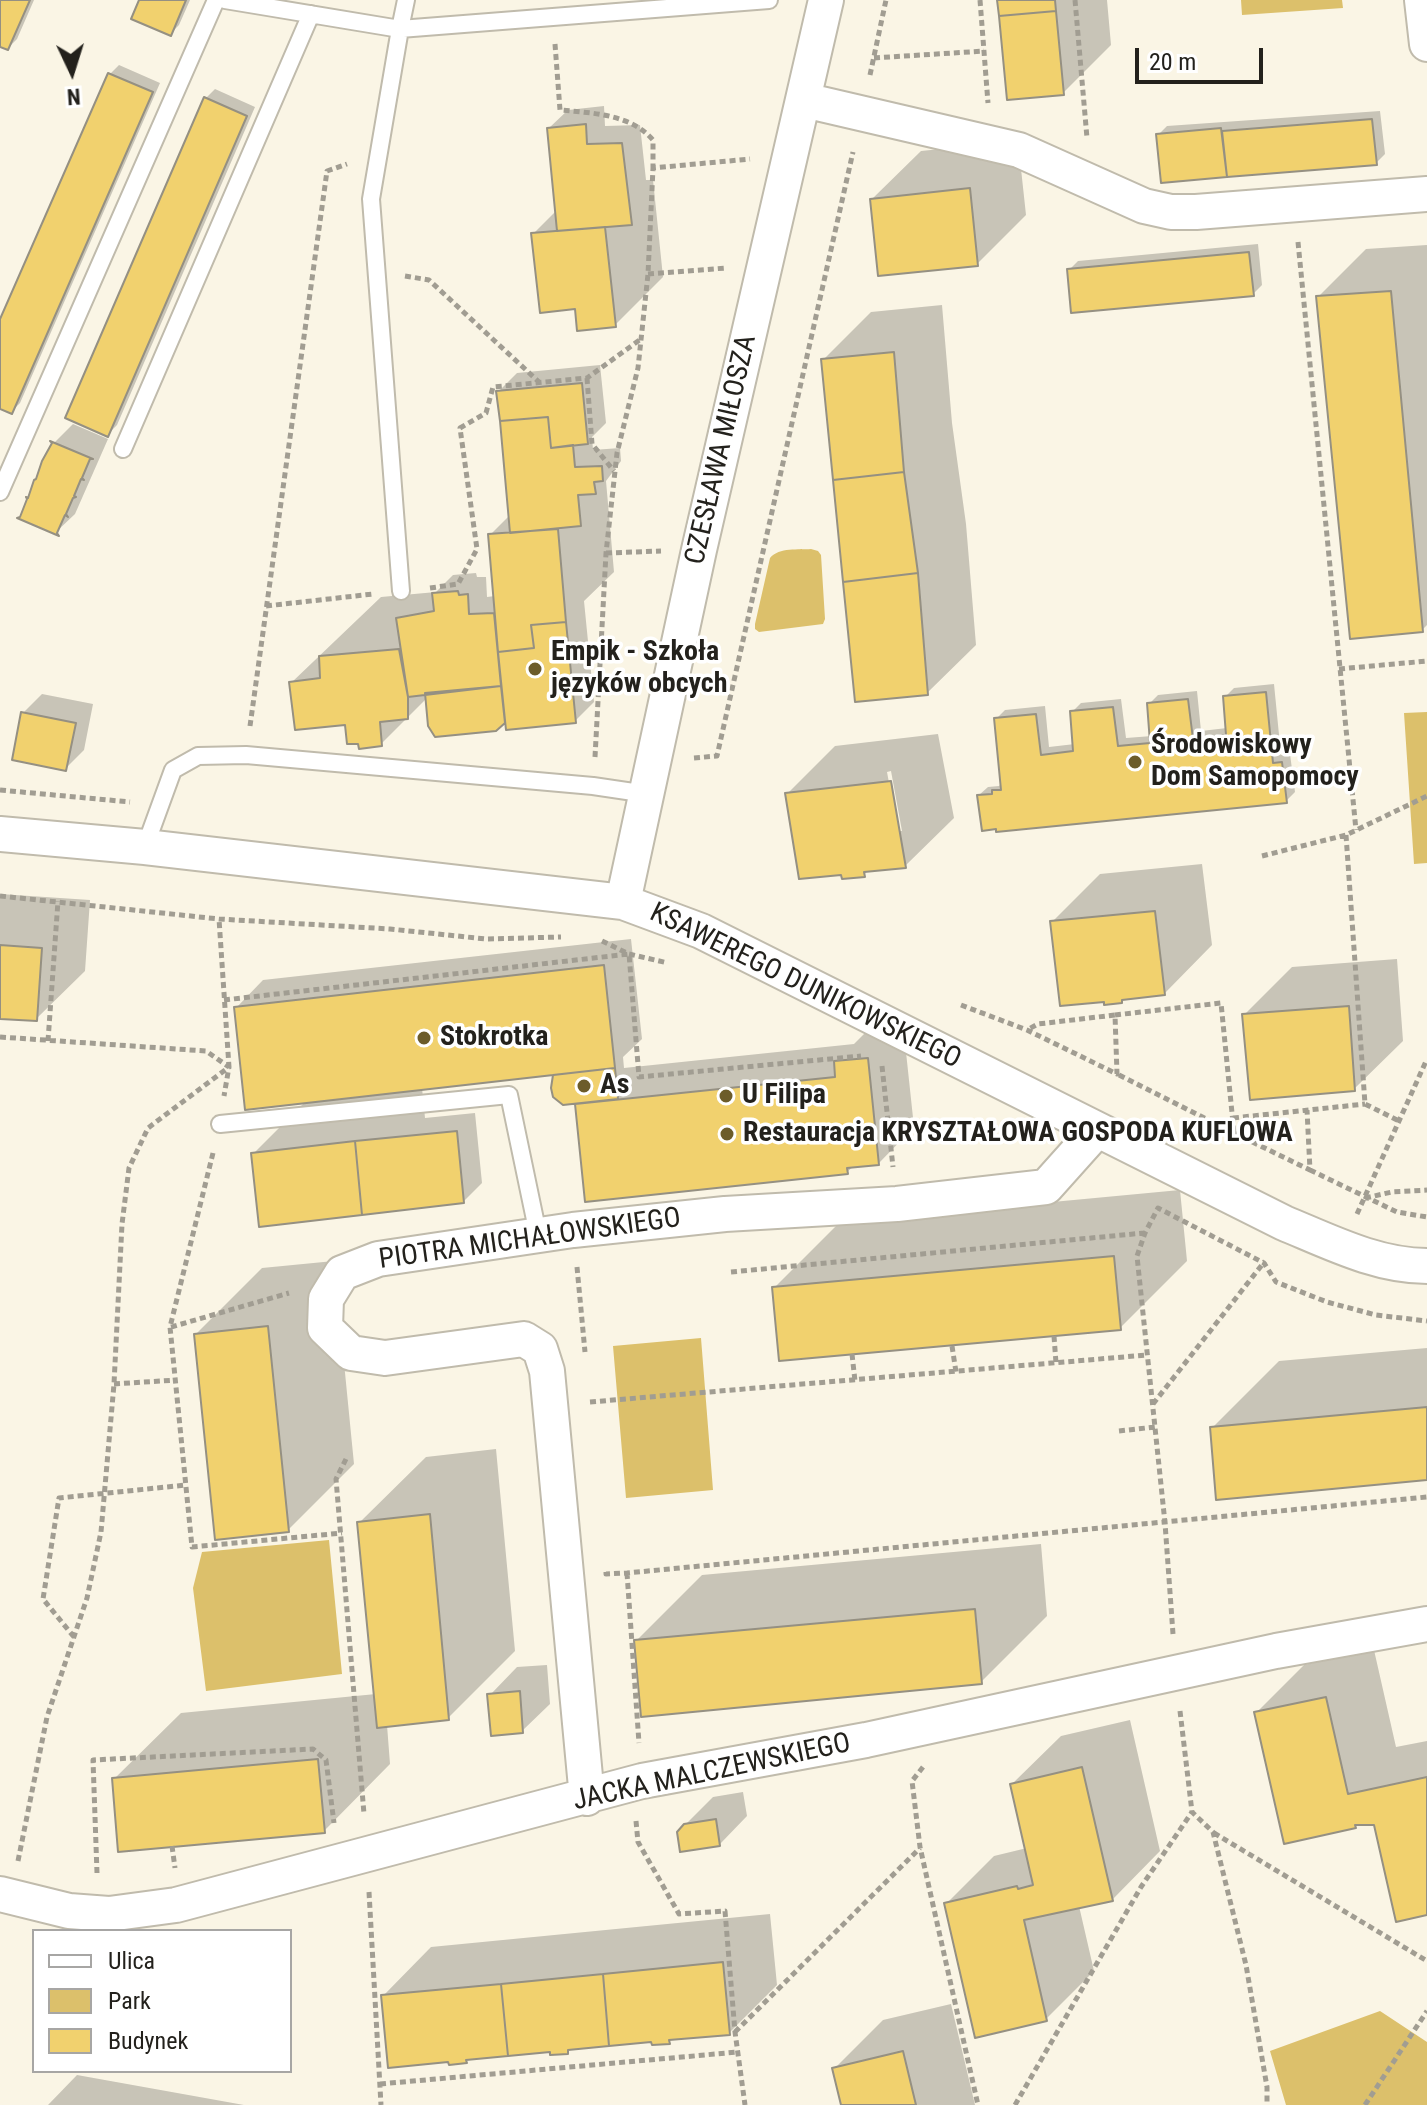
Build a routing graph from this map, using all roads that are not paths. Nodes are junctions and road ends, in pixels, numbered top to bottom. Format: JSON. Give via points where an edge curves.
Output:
{"nodes":[{"id":1,"x":216,"y":0,"type":"edge"},
{"id":2,"x":225,"y":0,"type":"edge"},
{"id":3,"x":406,"y":0,"type":"edge"},
{"id":4,"x":769,"y":0,"type":"edge"},
{"id":5,"x":826,"y":0,"type":"edge"},
{"id":6,"x":1422,"y":0,"type":"edge"},
{"id":7,"x":311,"y":14,"type":"junction"},
{"id":8,"x":400,"y":29,"type":"junction"},
{"id":9,"x":1427,"y":44,"type":"edge"},
{"id":10,"x":804,"y":100,"type":"junction"},
{"id":11,"x":1427,"y":194,"type":"edge"},
{"id":12,"x":123,"y":449,"type":"dead end"},
{"id":13,"x":0,"y":492,"type":"edge"},
{"id":14,"x":401,"y":591,"type":"road end"},
{"id":15,"x":647,"y":794,"type":"junction"},
{"id":16,"x":0,"y":834,"type":"edge"},
{"id":17,"x":145,"y":847,"type":"junction"},
{"id":18,"x":623,"y":902,"type":"junction"},
{"id":19,"x":220,"y":1124,"type":"road end"},
{"id":20,"x":1097,"y":1130,"type":"junction"},
{"id":21,"x":538,"y":1234,"type":"junction"},
{"id":22,"x":1427,"y":1266,"type":"edge"},
{"id":23,"x":1427,"y":1624,"type":"edge"},
{"id":24,"x":587,"y":1798,"type":"junction"},
{"id":25,"x":0,"y":1894,"type":"edge"}],
"edges":[{"from":1,"to":13,"type":"lane"},
{"from":2,"to":7,"type":"lane"},
{"from":3,"to":8,"type":"lane"},
{"from":4,"to":8,"type":"lane"},
{"from":5,"to":10,"type":"street","name":"CZESŁAWA MIŁOSZA"},
{"from":6,"to":9,"type":"street"},
{"from":7,"to":8,"type":"lane"},
{"from":7,"to":12,"type":"lane"},
{"from":8,"to":14,"type":"lane","via":[[371,199]]},
{"from":10,"to":11,"type":"street","via":[[858,128],[1019,150],[1144,206],[1171,212]]},
{"from":10,"to":15,"type":"street","name":"CZESŁAWA MIŁOSZA"},
{"from":15,"to":17,"type":"lane","via":[[246,755],[198,756],[173,770]]},
{"from":15,"to":18,"type":"street","name":"CZESŁAWA MIŁOSZA"},
{"from":16,"to":17,"type":"street","name":"KSAWEREGO DUNIKOWSKIEGO"},
{"from":17,"to":18,"type":"street","name":"KSAWEREGO DUNIKOWSKIEGO"},
{"from":18,"to":20,"type":"street","name":"KSAWEREGO DUNIKOWSKIEGO","via":[[701,931]]},
{"from":19,"to":21,"type":"lane","via":[[509,1095]]},
{"from":20,"to":21,"type":"street","name":"PIOTRA MICHAŁOWSKIEGO","via":[[1046,1187]]},
{"from":20,"to":22,"type":"street","name":"KSAWEREGO DUNIKOWSKIEGO","via":[[1342,1248],[1401,1266]]},
{"from":21,"to":24,"type":"street","name":"PIOTRA MICHAŁOWSKIEGO","via":[[378,1259],[342,1273],[326,1299],[325,1328],[351,1353],[385,1358],[524,1339],[540,1349],[547,1371]]},
{"from":23,"to":24,"type":"street","name":"JACKA MALCZEWSKIEGO","via":[[642,1781]]},
{"from":24,"to":25,"type":"street","name":"JACKA MALCZEWSKIEGO","via":[[176,1905],[109,1914],[69,1911]]}]}
